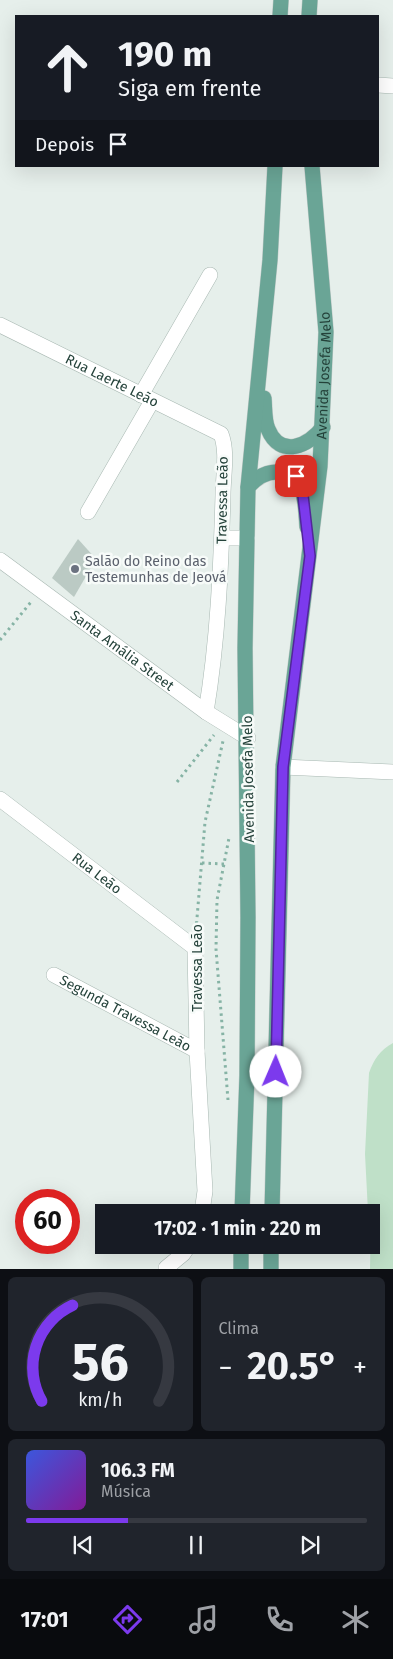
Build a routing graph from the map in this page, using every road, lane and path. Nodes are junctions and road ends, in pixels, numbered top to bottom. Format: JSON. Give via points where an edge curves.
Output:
{"nodes":[{"id":1,"x":281,"y":0,"type":"edge"},
{"id":2,"x":310,"y":0,"type":"edge"},
{"id":3,"x":280,"y":15,"type":"edge"},
{"id":4,"x":310,"y":15,"type":"edge"},
{"id":5,"x":379,"y":84,"type":"edge"},
{"id":6,"x":393,"y":86,"type":"edge"},
{"id":7,"x":275,"y":167,"type":"edge"},
{"id":8,"x":312,"y":167,"type":"edge"},
{"id":9,"x":210,"y":275,"type":"dead end"},
{"id":10,"x":0,"y":325,"type":"edge"},
{"id":11,"x":260,"y":364,"type":"junction"},
{"id":12,"x":146,"y":398,"type":"junction"},
{"id":13,"x":323,"y":427,"type":"junction"},
{"id":14,"x":222,"y":438,"type":"joint"},
{"id":15,"x":248,"y":487,"type":"junction"},
{"id":16,"x":88,"y":512,"type":"dead end"},
{"id":17,"x":222,"y":538,"type":"junction"},
{"id":18,"x":247,"y":538,"type":"junction"},
{"id":19,"x":310,"y":556,"type":"junction"},
{"id":20,"x":0,"y":560,"type":"edge"},
{"id":21,"x":40,"y":590,"type":"junction"},
{"id":22,"x":0,"y":640,"type":"edge"},
{"id":23,"x":206,"y":712,"type":"junction"},
{"id":24,"x":225,"y":724,"type":"junction"},
{"id":25,"x":248,"y":738,"type":"junction"},
{"id":26,"x":283,"y":767,"type":"junction"},
{"id":27,"x":393,"y":772,"type":"edge"},
{"id":28,"x":177,"y":782,"type":"dead end"},
{"id":29,"x":0,"y":800,"type":"edge"},
{"id":30,"x":202,"y":863,"type":"junction"},
{"id":31,"x":224,"y":864,"type":"dead end"},
{"id":32,"x":195,"y":948,"type":"junction"},
{"id":33,"x":54,"y":975,"type":"dead end"},
{"id":34,"x":197,"y":1051,"type":"junction"},
{"id":35,"x":203,"y":1204,"type":"edge"},
{"id":36,"x":242,"y":1204,"type":"edge"},
{"id":37,"x":272,"y":1204,"type":"edge"},
{"id":38,"x":183,"y":1254,"type":"edge"},
{"id":39,"x":241,"y":1254,"type":"edge"},
{"id":40,"x":271,"y":1254,"type":"edge"},
{"id":41,"x":166,"y":1268,"type":"edge"},
{"id":42,"x":241,"y":1269,"type":"edge"},
{"id":43,"x":271,"y":1269,"type":"edge"}],
"edges":[{"from":1,"to":3,"type":"main road"},
{"from":2,"to":4,"type":"main road"},
{"from":5,"to":6,"type":"street"},
{"from":7,"to":11,"type":"main road","name":"Avenida Josefa Melo"},
{"from":8,"to":13,"type":"main road","name":"Avenida Josefa Melo","via":[[326,332]]},
{"from":9,"to":12,"type":"street"},
{"from":10,"to":12,"type":"street","name":"Rua Laerte Leão"},
{"from":11,"to":13,"type":"main road","via":[[266,420],[274,439],[282,445],[299,446],[317,436]]},
{"from":11,"to":15,"type":"main road","name":"Avenida Josefa Melo"},
{"from":12,"to":14,"type":"street","name":"Rua Laerte Leão","via":[[217,432]]},
{"from":12,"to":16,"type":"street"},
{"from":13,"to":19,"type":"main road","name":"Avenida Josefa Melo"},
{"from":14,"to":17,"type":"street","name":"Travessa Leão"},
{"from":15,"to":18,"type":"main road","name":"Avenida Josefa Melo"},
{"from":15,"to":19,"type":"main road","via":[[255,480],[276,471],[296,476],[302,487]]},
{"from":17,"to":18,"type":"street"},
{"from":17,"to":23,"type":"street","name":"Travessa Leão","via":[[213,670]]},
{"from":18,"to":25,"type":"main road","name":"Avenida Josefa Melo","via":[[245,648]]},
{"from":19,"to":26,"type":"main road","name":"Avenida Josefa Melo"},
{"from":20,"to":21,"type":"street","name":"Santa Amália Street"},
{"from":21,"to":22,"type":"path"},
{"from":21,"to":23,"type":"street","name":"Santa Amália Street"},
{"from":23,"to":24,"type":"street","name":"Santa Amália Street"},
{"from":24,"to":25,"type":"street","name":"Santa Amália Street"},
{"from":24,"to":28,"type":"path"},
{"from":24,"to":30,"type":"path","name":"Travessa Leão","via":[[205,822]]},
{"from":25,"to":36,"type":"main road","name":"Avenida Josefa Melo","via":[[247,1066]]},
{"from":26,"to":27,"type":"street"},
{"from":26,"to":37,"type":"main road","name":"Avenida Josefa Melo"},
{"from":29,"to":32,"type":"street","name":"Rua Leão"},
{"from":30,"to":31,"type":"path"},
{"from":30,"to":32,"type":"path","name":"Travessa Leão"},
{"from":32,"to":34,"type":"street","name":"Travessa Leão"},
{"from":33,"to":34,"type":"street","name":"Segunda Travessa Leão"},
{"from":34,"to":35,"type":"street","name":"Travessa Leão"},
{"from":38,"to":41,"type":"street"},
{"from":39,"to":42,"type":"main road"},
{"from":40,"to":43,"type":"main road"}]}
